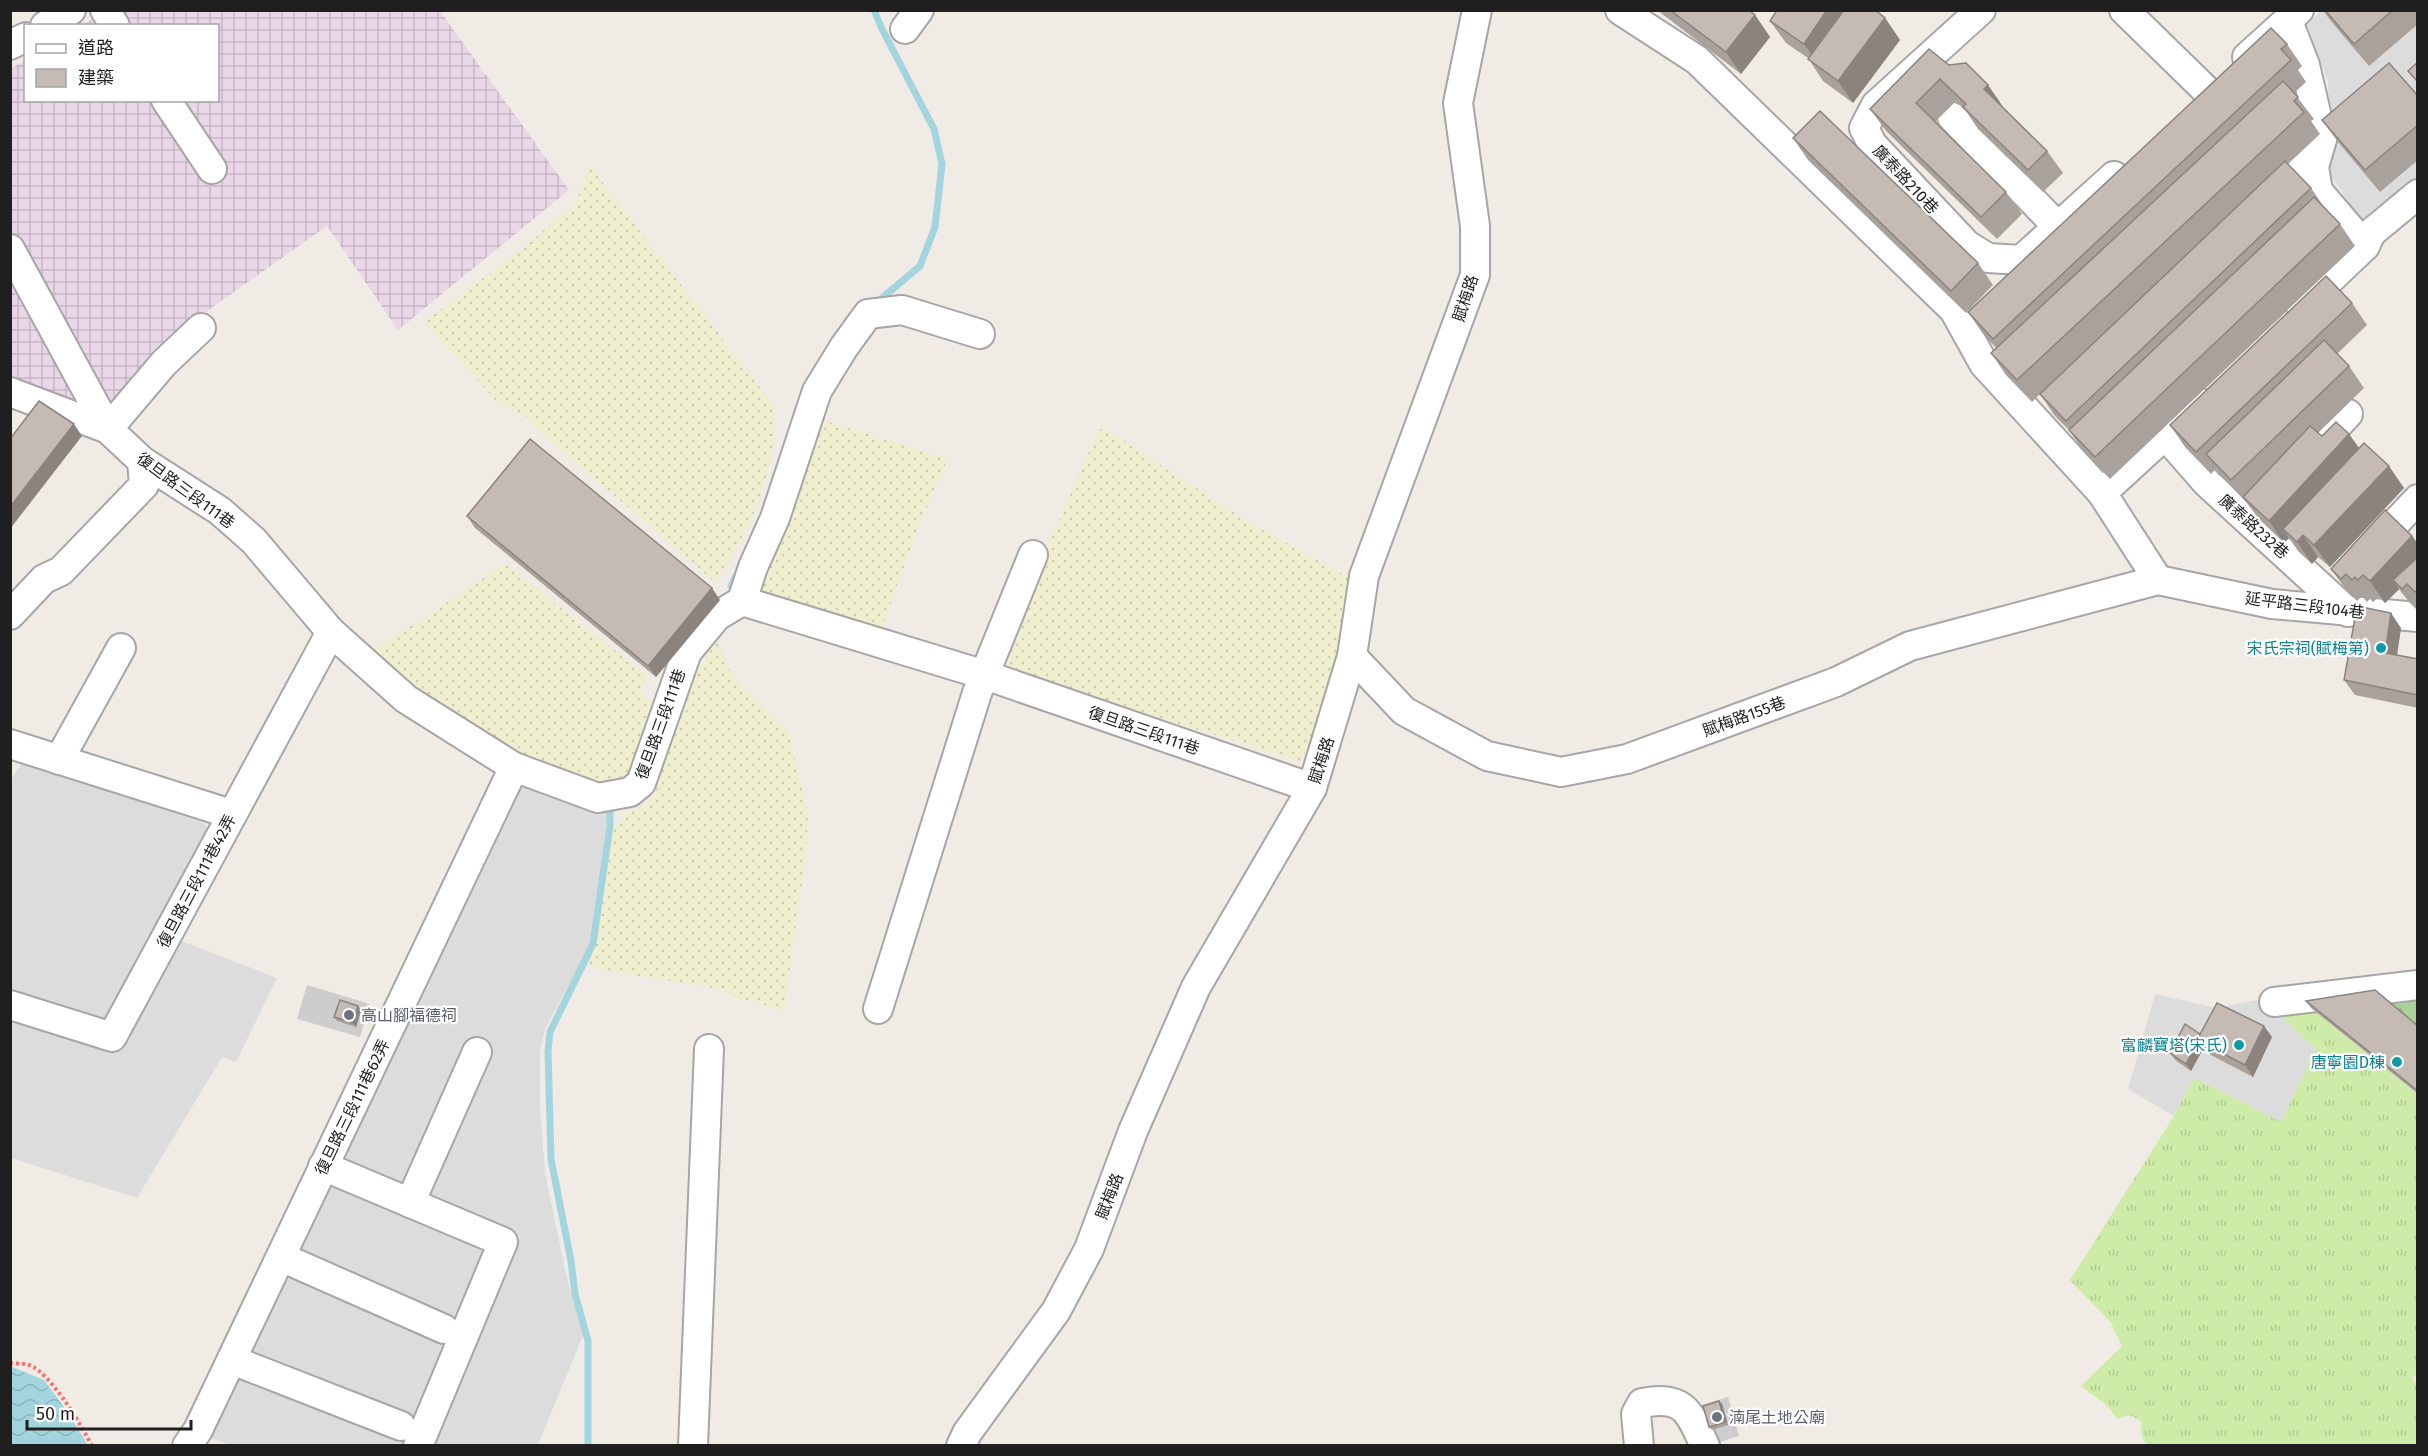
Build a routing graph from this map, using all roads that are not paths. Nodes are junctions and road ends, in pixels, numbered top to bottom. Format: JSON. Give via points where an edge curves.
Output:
{"nodes":[{"id":1,"x":71,"y":10,"type":"edge"},
{"id":2,"x":105,"y":10,"type":"edge"},
{"id":3,"x":1477,"y":10,"type":"edge"},
{"id":4,"x":1620,"y":10,"type":"edge"},
{"id":5,"x":1981,"y":10,"type":"edge"},
{"id":6,"x":2124,"y":10,"type":"edge"},
{"id":7,"x":2293,"y":16,"type":"edge"},
{"id":8,"x":48,"y":24,"type":"edge"},
{"id":9,"x":114,"y":24,"type":"edge"},
{"id":10,"x":24,"y":38,"type":"edge"},
{"id":11,"x":10,"y":45,"type":"edge"},
{"id":12,"x":167,"y":102,"type":"edge"},
{"id":13,"x":1952,"y":117,"type":"edge"},
{"id":14,"x":2322,"y":139,"type":"junction"},
{"id":15,"x":2137,"y":156,"type":"edge"},
{"id":16,"x":212,"y":169,"type":"dead end"},
{"id":17,"x":2418,"y":194,"type":"edge"},
{"id":18,"x":2245,"y":212,"type":"edge"},
{"id":19,"x":2058,"y":227,"type":"junction"},
{"id":20,"x":2365,"y":246,"type":"junction"},
{"id":21,"x":10,"y":249,"type":"edge"},
{"id":22,"x":201,"y":328,"type":"dead end"},
{"id":23,"x":2278,"y":328,"type":"edge"},
{"id":24,"x":980,"y":334,"type":"dead end"},
{"id":25,"x":2217,"y":386,"type":"edge"},
{"id":26,"x":10,"y":392,"type":"edge"},
{"id":27,"x":2348,"y":414,"type":"dead end"},
{"id":28,"x":108,"y":429,"type":"junction"},
{"id":29,"x":2165,"y":435,"type":"junction"},
{"id":30,"x":142,"y":461,"type":"junction"},
{"id":31,"x":2294,"y":471,"type":"edge"},
{"id":32,"x":2102,"y":493,"type":"junction"},
{"id":33,"x":2418,"y":499,"type":"edge"},
{"id":34,"x":1033,"y":555,"type":"dead end"},
{"id":35,"x":2158,"y":580,"type":"junction"},
{"id":36,"x":2343,"y":588,"type":"junction"},
{"id":37,"x":742,"y":601,"type":"junction"},
{"id":38,"x":10,"y":615,"type":"edge"},
{"id":39,"x":2418,"y":616,"type":"edge"},
{"id":40,"x":331,"y":632,"type":"junction"},
{"id":41,"x":121,"y":648,"type":"dead end"},
{"id":42,"x":1352,"y":656,"type":"junction"},
{"id":43,"x":985,"y":675,"type":"junction"},
{"id":44,"x":10,"y":744,"type":"edge"},
{"id":45,"x":59,"y":760,"type":"junction"},
{"id":46,"x":514,"y":767,"type":"junction"},
{"id":47,"x":1312,"y":788,"type":"junction"},
{"id":48,"x":231,"y":814,"type":"junction"},
{"id":49,"x":2418,"y":985,"type":"edge"},
{"id":50,"x":2274,"y":1002,"type":"dead end"},
{"id":51,"x":10,"y":1005,"type":"edge"},
{"id":52,"x":878,"y":1009,"type":"dead end"},
{"id":53,"x":709,"y":1049,"type":"dead end"},
{"id":54,"x":477,"y":1052,"type":"dead end"},
{"id":55,"x":323,"y":1166,"type":"junction"},
{"id":56,"x":410,"y":1203,"type":"junction"},
{"id":57,"x":281,"y":1257,"type":"junction"},
{"id":58,"x":444,"y":1329,"type":"dead end"},
{"id":59,"x":232,"y":1360,"type":"junction"},
{"id":60,"x":409,"y":1436,"type":"edge"},
{"id":61,"x":187,"y":1446,"type":"edge"},
{"id":62,"x":693,"y":1446,"type":"edge"},
{"id":63,"x":961,"y":1446,"type":"edge"},
{"id":64,"x":1639,"y":1446,"type":"edge"},
{"id":65,"x":1705,"y":1446,"type":"edge"}],
"edges":[{"from":1,"to":8,"type":"street"},
{"from":2,"to":9,"type":"street"},
{"from":3,"to":42,"type":"street","name":"賦梅路","via":[[1458,103],[1475,226],[1475,275],[1364,576]]},
{"from":4,"to":32,"type":"street","via":[[1697,60],[1954,310],[1984,364],[2038,406]]},
{"from":5,"to":19,"type":"street","name":"廣泰路210巷","via":[[1876,105],[1864,128],[1872,144],[1967,245],[1989,258],[2021,260]]},
{"from":6,"to":7,"type":"street","via":[[2199,100]]},
{"from":7,"to":14,"type":"street"},
{"from":10,"to":11,"type":"street"},
{"from":12,"to":16,"type":"street"},
{"from":13,"to":19,"type":"street"},
{"from":14,"to":18,"type":"street"},
{"from":14,"to":20,"type":"street","via":[[2314,167],[2319,191]]},
{"from":15,"to":19,"type":"street","name":"廣泰路210巷"},
{"from":17,"to":20,"type":"street","via":[[2372,233]]},
{"from":20,"to":23,"type":"street"},
{"from":21,"to":28,"type":"street","name":"復旦路三段111巷"},
{"from":22,"to":28,"type":"street","via":[[164,363]]},
{"from":24,"to":37,"type":"street","via":[[902,310],[868,314],[817,391],[775,518]]},
{"from":25,"to":29,"type":"street"},
{"from":26,"to":28,"type":"street"},
{"from":27,"to":31,"type":"street"},
{"from":28,"to":30,"type":"street","name":"復旦路三段111巷"},
{"from":29,"to":32,"type":"street"},
{"from":29,"to":36,"type":"street","name":"廣泰路232巷","via":[[2207,483],[2255,512]]},
{"from":30,"to":38,"type":"street","via":[[144,485],[61,571],[44,579]]},
{"from":30,"to":40,"type":"street","name":"復旦路三段111巷","via":[[220,511],[254,541]]},
{"from":32,"to":35,"type":"street"},
{"from":33,"to":36,"type":"street"},
{"from":34,"to":43,"type":"street"},
{"from":35,"to":36,"type":"street","name":"延平路三段104巷","via":[[2272,604]]},
{"from":35,"to":42,"type":"street","name":"賦梅路155巷","via":[[1910,646],[1836,682],[1627,759],[1561,772],[1487,756],[1404,711]]},
{"from":36,"to":39,"type":"street","name":"延平路三段104巷"},
{"from":37,"to":43,"type":"street","name":"復旦路三段111巷"},
{"from":37,"to":46,"type":"street","name":"復旦路三段111巷","via":[[717,616],[687,652],[641,783],[630,792],[598,798]]},
{"from":40,"to":46,"type":"street","name":"復旦路三段111巷","via":[[406,699]]},
{"from":40,"to":48,"type":"street","name":"復旦路三段111巷42弄"},
{"from":41,"to":45,"type":"street"},
{"from":42,"to":47,"type":"street","name":"賦梅路"},
{"from":43,"to":47,"type":"street","name":"復旦路三段111巷"},
{"from":43,"to":52,"type":"street"},
{"from":44,"to":45,"type":"street"},
{"from":45,"to":48,"type":"street"},
{"from":46,"to":55,"type":"street","name":"復旦路三段111巷62弄"},
{"from":47,"to":63,"type":"street","name":"賦梅路","via":[[1196,987],[1133,1131],[1089,1249],[1056,1311]]},
{"from":48,"to":51,"type":"street","name":"復旦路三段111巷42弄","via":[[112,1037]]},
{"from":49,"to":50,"type":"street"},
{"from":53,"to":62,"type":"street"},
{"from":54,"to":56,"type":"street"},
{"from":55,"to":56,"type":"street"},
{"from":55,"to":57,"type":"street","name":"復旦路三段111巷62弄"},
{"from":56,"to":60,"type":"street","via":[[503,1242]]},
{"from":57,"to":58,"type":"street"},
{"from":57,"to":59,"type":"street","name":"復旦路三段111巷62弄"},
{"from":59,"to":60,"type":"street"},
{"from":59,"to":61,"type":"street","name":"復旦路三段111巷62弄"},
{"from":64,"to":65,"type":"street","via":[[1636,1414],[1642,1403],[1661,1399],[1690,1412]]}]}
